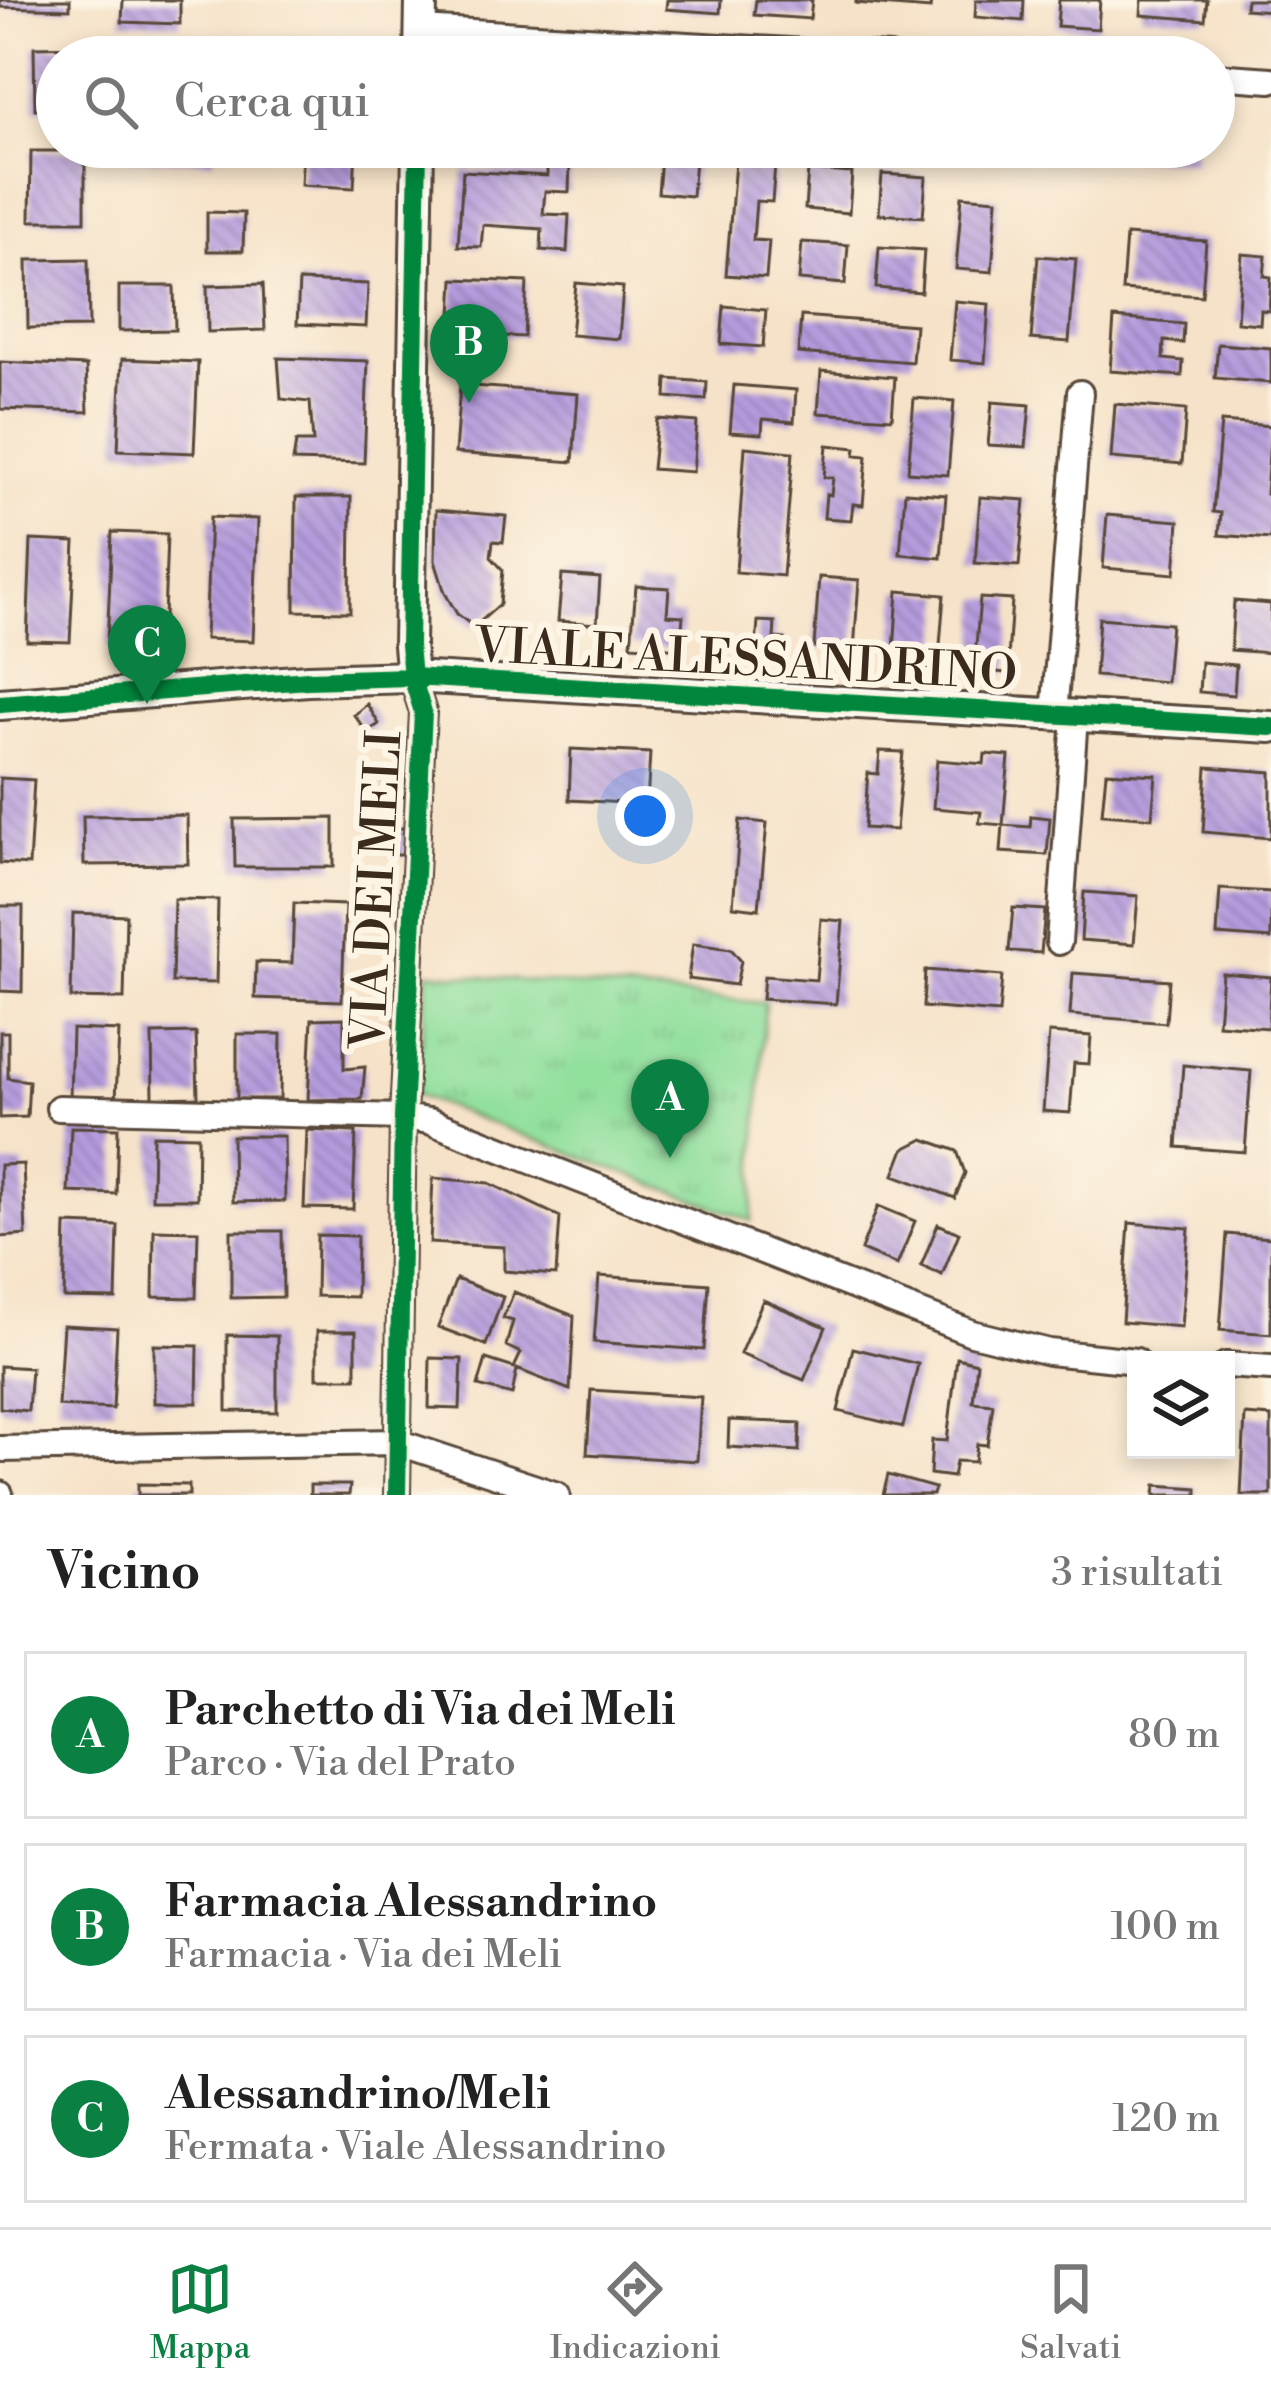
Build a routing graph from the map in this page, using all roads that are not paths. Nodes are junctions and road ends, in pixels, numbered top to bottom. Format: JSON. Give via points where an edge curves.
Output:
{"nodes":[{"id":1,"x":420,"y":29,"type":"edge"},
{"id":2,"x":538,"y":36,"type":"edge"},
{"id":3,"x":1235,"y":77,"type":"edge"},
{"id":4,"x":1271,"y":80,"type":"edge"},
{"id":5,"x":418,"y":168,"type":"edge"},
{"id":6,"x":1080,"y":393,"type":"dead end"},
{"id":7,"x":412,"y":677,"type":"junction"},
{"id":8,"x":0,"y":704,"type":"edge"},
{"id":9,"x":1064,"y":716,"type":"junction"},
{"id":10,"x":1271,"y":728,"type":"edge"},
{"id":11,"x":1059,"y":943,"type":"dead end"},
{"id":12,"x":59,"y":1108,"type":"dead end"},
{"id":13,"x":403,"y":1117,"type":"junction"},
{"id":14,"x":1127,"y":1359,"type":"edge"},
{"id":15,"x":1235,"y":1366,"type":"edge"},
{"id":16,"x":1271,"y":1368,"type":"edge"},
{"id":17,"x":397,"y":1442,"type":"junction"},
{"id":18,"x":0,"y":1449,"type":"edge"},
{"id":19,"x":397,"y":1495,"type":"edge"},
{"id":20,"x":557,"y":1495,"type":"edge"}],
"edges":[{"from":1,"to":2,"type":"street"},
{"from":3,"to":4,"type":"street"},
{"from":5,"to":7,"type":"street","name":"VIA DEI MELI"},
{"from":6,"to":9,"type":"street"},
{"from":7,"to":8,"type":"street","name":"VIALE ALESSANDRINO"},
{"from":7,"to":9,"type":"street","name":"VIALE ALESSANDRINO"},
{"from":7,"to":13,"type":"street","name":"VIA DEI MELI","via":[[423,712]]},
{"from":9,"to":10,"type":"street","name":"VIALE ALESSANDRINO"},
{"from":9,"to":11,"type":"street"},
{"from":12,"to":13,"type":"street"},
{"from":13,"to":14,"type":"street","via":[[972,1333]]},
{"from":13,"to":17,"type":"street","name":"VIA DEI MELI"},
{"from":15,"to":16,"type":"street"},
{"from":17,"to":18,"type":"street"},
{"from":17,"to":19,"type":"street","name":"VIA DEI MELI"},
{"from":17,"to":20,"type":"street"}]}
